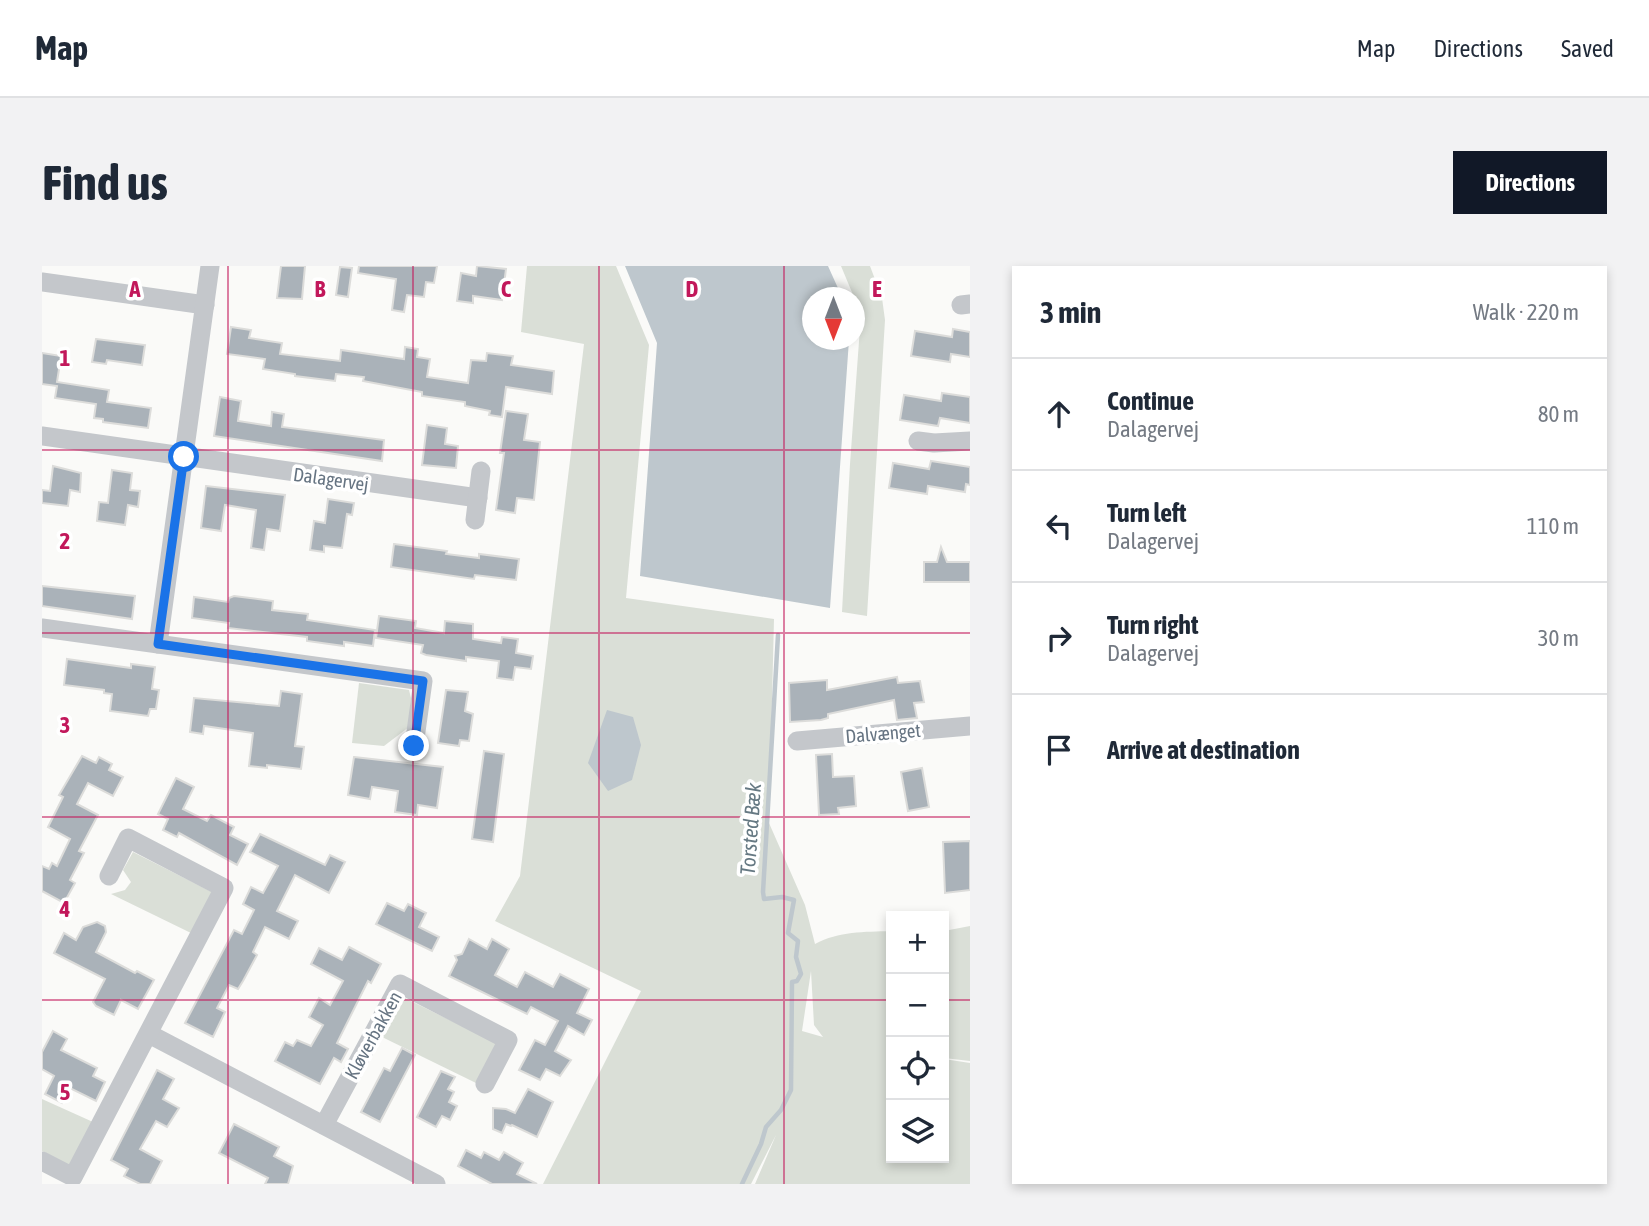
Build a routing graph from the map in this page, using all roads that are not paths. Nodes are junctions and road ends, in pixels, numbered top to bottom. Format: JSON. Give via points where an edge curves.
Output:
{"nodes":[{"id":1,"x":210,"y":266,"type":"edge"},
{"id":2,"x":42,"y":282,"type":"edge"},
{"id":3,"x":205,"y":305,"type":"junction"},
{"id":4,"x":42,"y":436,"type":"edge"},
{"id":5,"x":918,"y":441,"type":"dead end"},
{"id":6,"x":970,"y":441,"type":"edge"},
{"id":7,"x":184,"y":457,"type":"junction"},
{"id":8,"x":481,"y":471,"type":"dead end"},
{"id":9,"x":478,"y":498,"type":"junction"},
{"id":10,"x":475,"y":520,"type":"dead end"},
{"id":11,"x":42,"y":628,"type":"edge"},
{"id":12,"x":158,"y":644,"type":"junction"},
{"id":13,"x":970,"y":726,"type":"edge"},
{"id":14,"x":797,"y":741,"type":"dead end"},
{"id":15,"x":414,"y":746,"type":"dead end"},
{"id":16,"x":109,"y":876,"type":"dead end"},
{"id":17,"x":149,"y":1034,"type":"junction"},
{"id":18,"x":485,"y":1084,"type":"dead end"},
{"id":19,"x":324,"y":1125,"type":"junction"},
{"id":20,"x":42,"y":1161,"type":"edge"},
{"id":21,"x":429,"y":1183,"type":"edge"}],
"edges":[{"from":1,"to":3,"type":"street"},
{"from":2,"to":3,"type":"street"},
{"from":3,"to":7,"type":"street"},
{"from":4,"to":7,"type":"street","name":"Dalagervej"},
{"from":5,"to":6,"type":"street"},
{"from":7,"to":9,"type":"street","name":"Dalagervej"},
{"from":7,"to":12,"type":"street"},
{"from":8,"to":9,"type":"street"},
{"from":9,"to":10,"type":"street"},
{"from":11,"to":12,"type":"street"},
{"from":12,"to":15,"type":"street","via":[[423,681]]},
{"from":13,"to":14,"type":"street","name":"Dalvænget"},
{"from":16,"to":17,"type":"street","via":[[128,838],[224,888]]},
{"from":17,"to":19,"type":"street"},
{"from":17,"to":20,"type":"street","via":[[73,1177]]},
{"from":18,"to":19,"type":"street","name":"Kløverbakken","via":[[508,1040],[400,984]]},
{"from":19,"to":21,"type":"street"}]}
